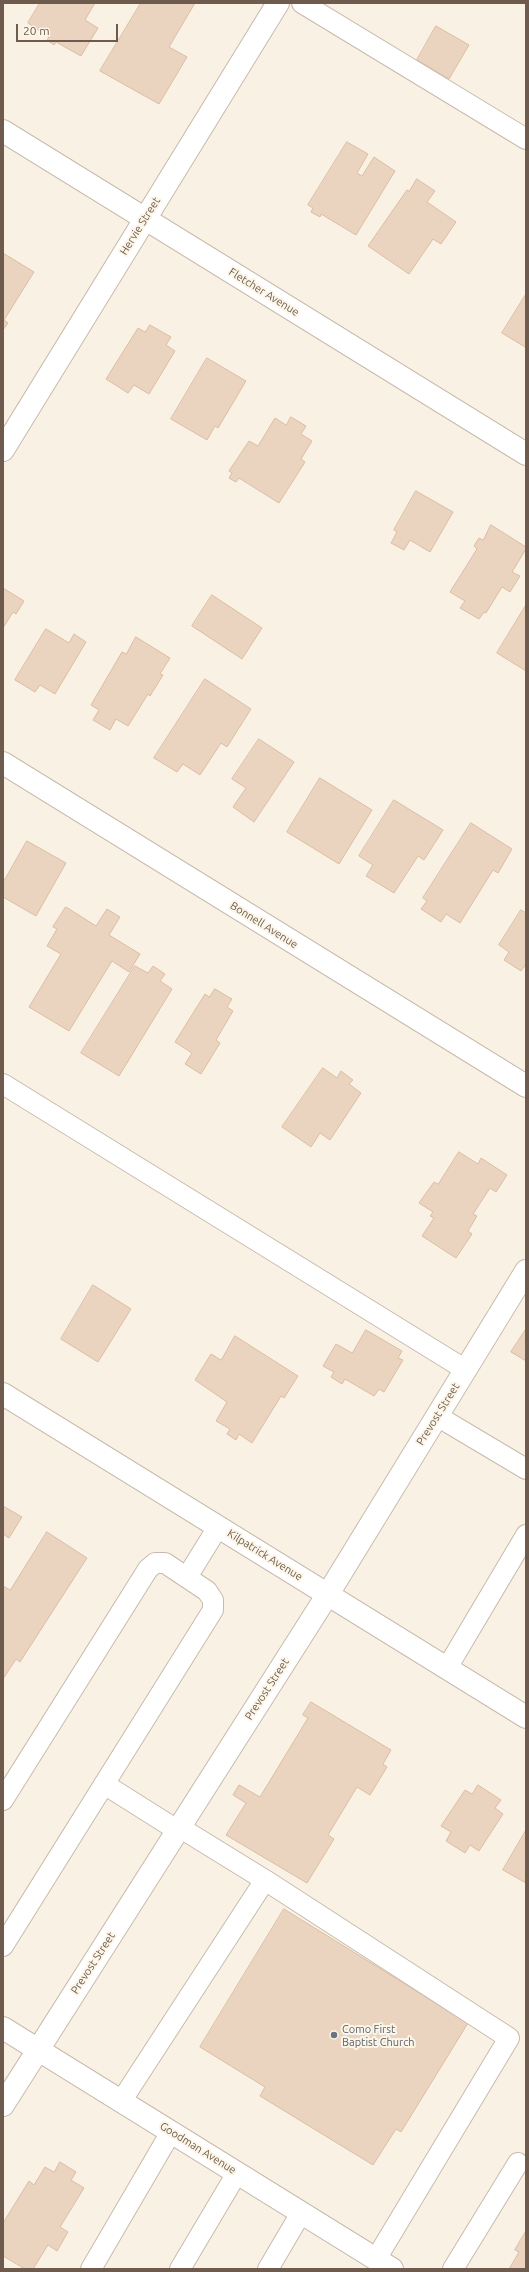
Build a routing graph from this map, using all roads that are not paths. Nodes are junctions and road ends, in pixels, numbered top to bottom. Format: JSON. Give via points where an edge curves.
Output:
{"nodes":[{"id":1,"x":278,"y":3,"type":"edge"},
{"id":2,"x":302,"y":3,"type":"edge"},
{"id":3,"x":3,"y":130,"type":"edge"},
{"id":4,"x":526,"y":139,"type":"edge"},
{"id":5,"x":145,"y":218,"type":"junction"},
{"id":6,"x":3,"y":450,"type":"edge"},
{"id":7,"x":526,"y":454,"type":"edge"},
{"id":8,"x":3,"y":764,"type":"edge"},
{"id":9,"x":3,"y":1084,"type":"edge"},
{"id":10,"x":526,"y":1086,"type":"edge"},
{"id":11,"x":526,"y":1271,"type":"edge"},
{"id":12,"x":466,"y":1370,"type":"junction"},
{"id":13,"x":3,"y":1394,"type":"edge"},
{"id":14,"x":438,"y":1416,"type":"junction"},
{"id":15,"x":526,"y":1469,"type":"edge"},
{"id":16,"x":218,"y":1527,"type":"junction"},
{"id":17,"x":526,"y":1535,"type":"edge"},
{"id":18,"x":187,"y":1577,"type":"junction"},
{"id":19,"x":328,"y":1594,"type":"junction"},
{"id":20,"x":447,"y":1668,"type":"junction"},
{"id":21,"x":526,"y":1717,"type":"edge"},
{"id":22,"x":104,"y":1784,"type":"junction"},
{"id":23,"x":3,"y":1800,"type":"edge"},
{"id":24,"x":178,"y":1829,"type":"junction"},
{"id":25,"x":264,"y":1880,"type":"junction"},
{"id":26,"x":3,"y":1946,"type":"edge"},
{"id":27,"x":3,"y":2028,"type":"edge"},
{"id":28,"x":37,"y":2049,"type":"junction"},
{"id":29,"x":122,"y":2100,"type":"junction"},
{"id":30,"x":3,"y":2105,"type":"edge"},
{"id":31,"x":171,"y":2132,"type":"junction"},
{"id":32,"x":518,"y":2163,"type":"dead end"},
{"id":33,"x":237,"y":2173,"type":"junction"},
{"id":34,"x":301,"y":2213,"type":"junction"},
{"id":35,"x":384,"y":2264,"type":"edge"},
{"id":36,"x":91,"y":2269,"type":"edge"},
{"id":37,"x":180,"y":2269,"type":"edge"},
{"id":38,"x":268,"y":2269,"type":"edge"},
{"id":39,"x":453,"y":2269,"type":"edge"}],
"edges":[{"from":1,"to":5,"type":"street","name":"Hervie Street"},
{"from":2,"to":4,"type":"lane"},
{"from":3,"to":5,"type":"street","name":"Fletcher Avenue"},
{"from":5,"to":6,"type":"street","name":"Hervie Street"},
{"from":5,"to":7,"type":"street","name":"Fletcher Avenue"},
{"from":8,"to":10,"type":"street","name":"Bonnell Avenue"},
{"from":9,"to":12,"type":"lane"},
{"from":11,"to":12,"type":"street","name":"Prevost Street"},
{"from":12,"to":14,"type":"street","name":"Prevost Street"},
{"from":13,"to":16,"type":"street","name":"Kilpatrick Avenue"},
{"from":14,"to":15,"type":"lane"},
{"from":14,"to":19,"type":"street","name":"Prevost Street"},
{"from":16,"to":18,"type":"lane"},
{"from":16,"to":19,"type":"street","name":"Kilpatrick Avenue"},
{"from":17,"to":20,"type":"lane"},
{"from":18,"to":22,"type":"lane","via":[[207,1591],[213,1600],[213,1610]]},
{"from":18,"to":23,"type":"lane","via":[[165,1563],[155,1563],[148,1569]]},
{"from":19,"to":20,"type":"street","name":"Kilpatrick Avenue"},
{"from":19,"to":24,"type":"street","name":"Prevost Street"},
{"from":20,"to":21,"type":"street","name":"Kilpatrick Avenue"},
{"from":22,"to":24,"type":"lane"},
{"from":22,"to":26,"type":"lane"},
{"from":24,"to":25,"type":"lane"},
{"from":24,"to":28,"type":"street","name":"Prevost Street"},
{"from":25,"to":29,"type":"lane"},
{"from":25,"to":35,"type":"lane","via":[[509,2038]]},
{"from":27,"to":28,"type":"street","name":"Goodman Avenue"},
{"from":28,"to":29,"type":"street","name":"Goodman Avenue"},
{"from":28,"to":30,"type":"street","name":"Prevost Street"},
{"from":29,"to":31,"type":"street","name":"Goodman Avenue"},
{"from":31,"to":33,"type":"street","name":"Goodman Avenue"},
{"from":31,"to":36,"type":"lane"},
{"from":32,"to":39,"type":"lane"},
{"from":33,"to":34,"type":"street","name":"Goodman Avenue"},
{"from":33,"to":37,"type":"lane"},
{"from":34,"to":35,"type":"street","name":"Goodman Avenue"},
{"from":34,"to":38,"type":"lane"}]}
